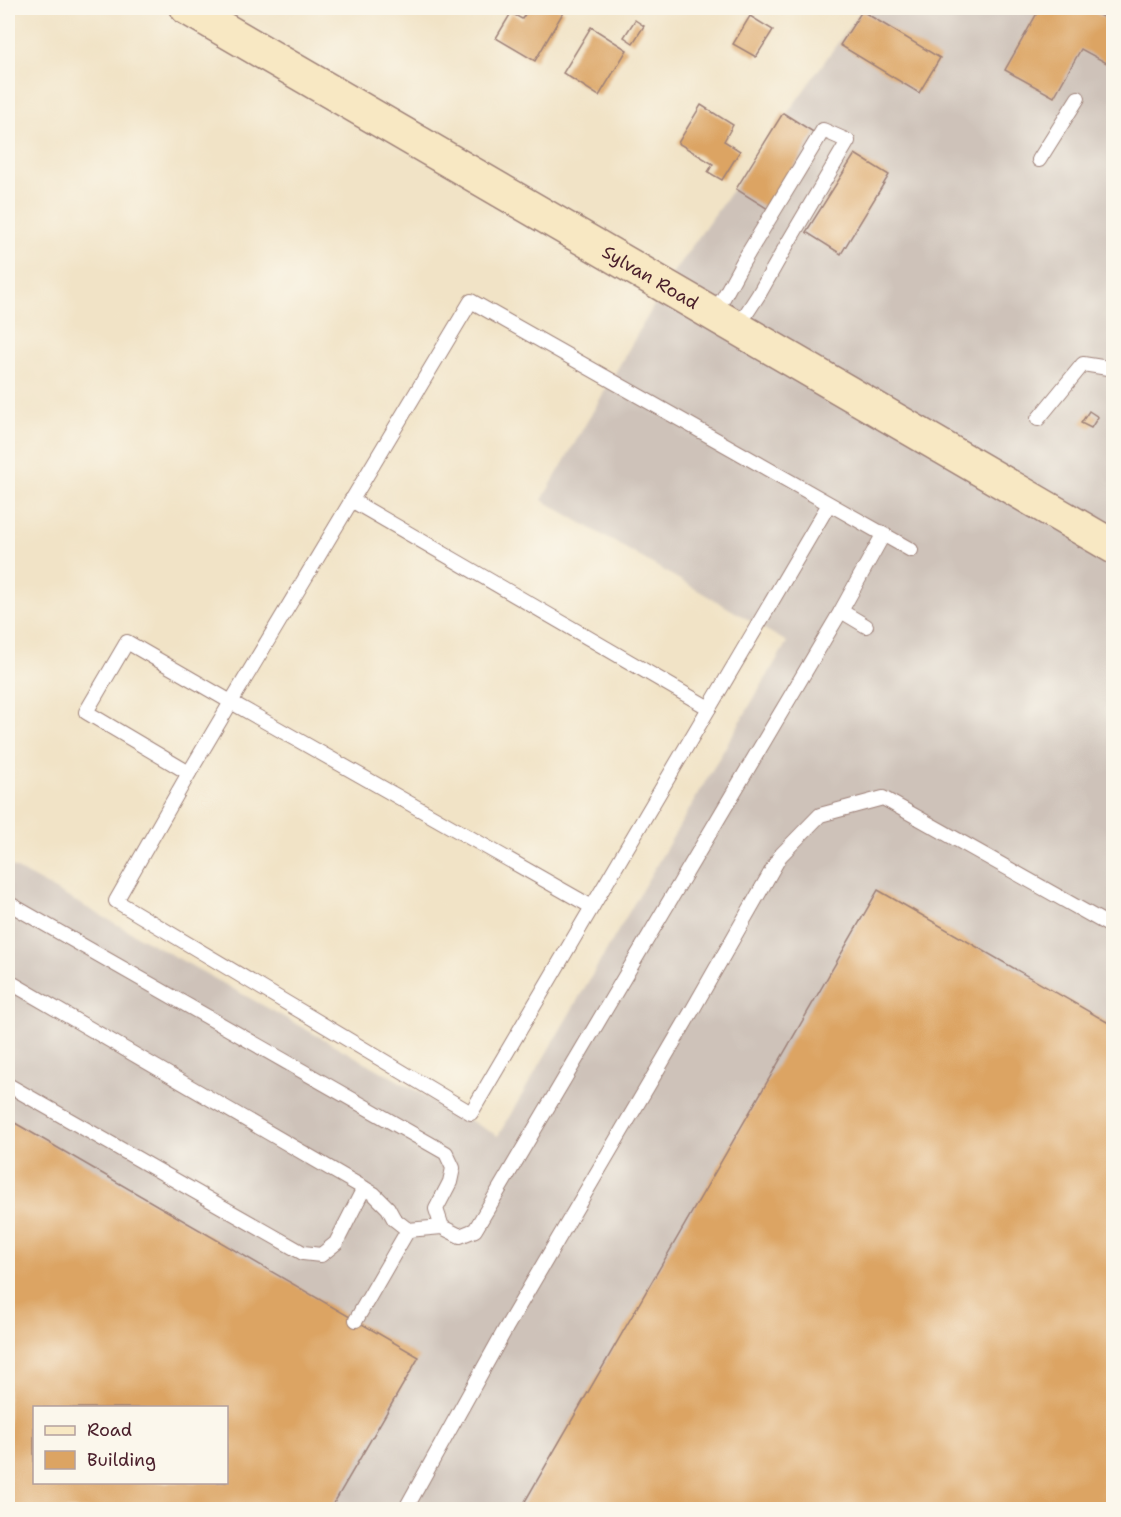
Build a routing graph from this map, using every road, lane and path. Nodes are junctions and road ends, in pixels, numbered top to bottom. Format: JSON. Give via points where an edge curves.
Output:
{"nodes":[{"id":1,"x":187,"y":8,"type":"edge"},
{"id":2,"x":1078,"y":98,"type":"dead end"},
{"id":3,"x":1039,"y":160,"type":"dead end"},
{"id":4,"x":726,"y":321,"type":"junction"},
{"id":5,"x":1113,"y":369,"type":"edge"},
{"id":6,"x":1038,"y":420,"type":"dead end"},
{"id":7,"x":351,"y":500,"type":"junction"},
{"id":8,"x":829,"y":504,"type":"junction"},
{"id":9,"x":883,"y":535,"type":"junction"},
{"id":10,"x":1110,"y":539,"type":"edge"},
{"id":11,"x":910,"y":550,"type":"dead end"},
{"id":12,"x":841,"y":611,"type":"junction"},
{"id":13,"x":866,"y":626,"type":"dead end"},
{"id":14,"x":231,"y":702,"type":"junction"},
{"id":15,"x":709,"y":708,"type":"junction"},
{"id":16,"x":189,"y":773,"type":"junction"},
{"id":17,"x":8,"y":903,"type":"edge"},
{"id":18,"x":592,"y":908,"type":"junction"},
{"id":19,"x":1113,"y":928,"type":"edge"},
{"id":20,"x":8,"y":981,"type":"edge"},
{"id":21,"x":8,"y":1085,"type":"edge"},
{"id":22,"x":364,"y":1188,"type":"junction"},
{"id":23,"x":442,"y":1227,"type":"junction"},
{"id":24,"x":408,"y":1230,"type":"junction"},
{"id":25,"x":356,"y":1320,"type":"dead end"},
{"id":26,"x":405,"y":1509,"type":"edge"}],
"edges":[{"from":1,"to":4,"type":"main road","name":"Sylvan Road"},
{"from":2,"to":3,"type":"lane"},
{"from":4,"to":4,"type":"lane","via":[[759,294],[848,141],[823,130],[744,260]]},
{"from":4,"to":10,"type":"main road","name":"Sylvan Road"},
{"from":5,"to":6,"type":"lane","via":[[1083,364]]},
{"from":7,"to":8,"type":"lane","via":[[471,301]]},
{"from":7,"to":14,"type":"lane"},
{"from":7,"to":15,"type":"lane"},
{"from":8,"to":9,"type":"lane"},
{"from":8,"to":15,"type":"lane"},
{"from":9,"to":11,"type":"lane"},
{"from":9,"to":12,"type":"lane"},
{"from":12,"to":13,"type":"lane"},
{"from":12,"to":23,"type":"lane","via":[[475,1230],[460,1236]]},
{"from":14,"to":16,"type":"lane"},
{"from":14,"to":16,"type":"lane","via":[[127,642],[86,712]]},
{"from":14,"to":18,"type":"lane"},
{"from":15,"to":18,"type":"lane"},
{"from":16,"to":18,"type":"lane","via":[[116,900],[471,1113]]},
{"from":17,"to":23,"type":"lane","via":[[446,1153],[453,1168],[436,1209]]},
{"from":19,"to":26,"type":"lane","via":[[883,798],[820,815],[780,856]]},
{"from":20,"to":22,"type":"lane"},
{"from":21,"to":22,"type":"lane","via":[[303,1253],[321,1255],[336,1243]]},
{"from":22,"to":24,"type":"lane"},
{"from":23,"to":24,"type":"lane"},
{"from":24,"to":25,"type":"lane"}]}
